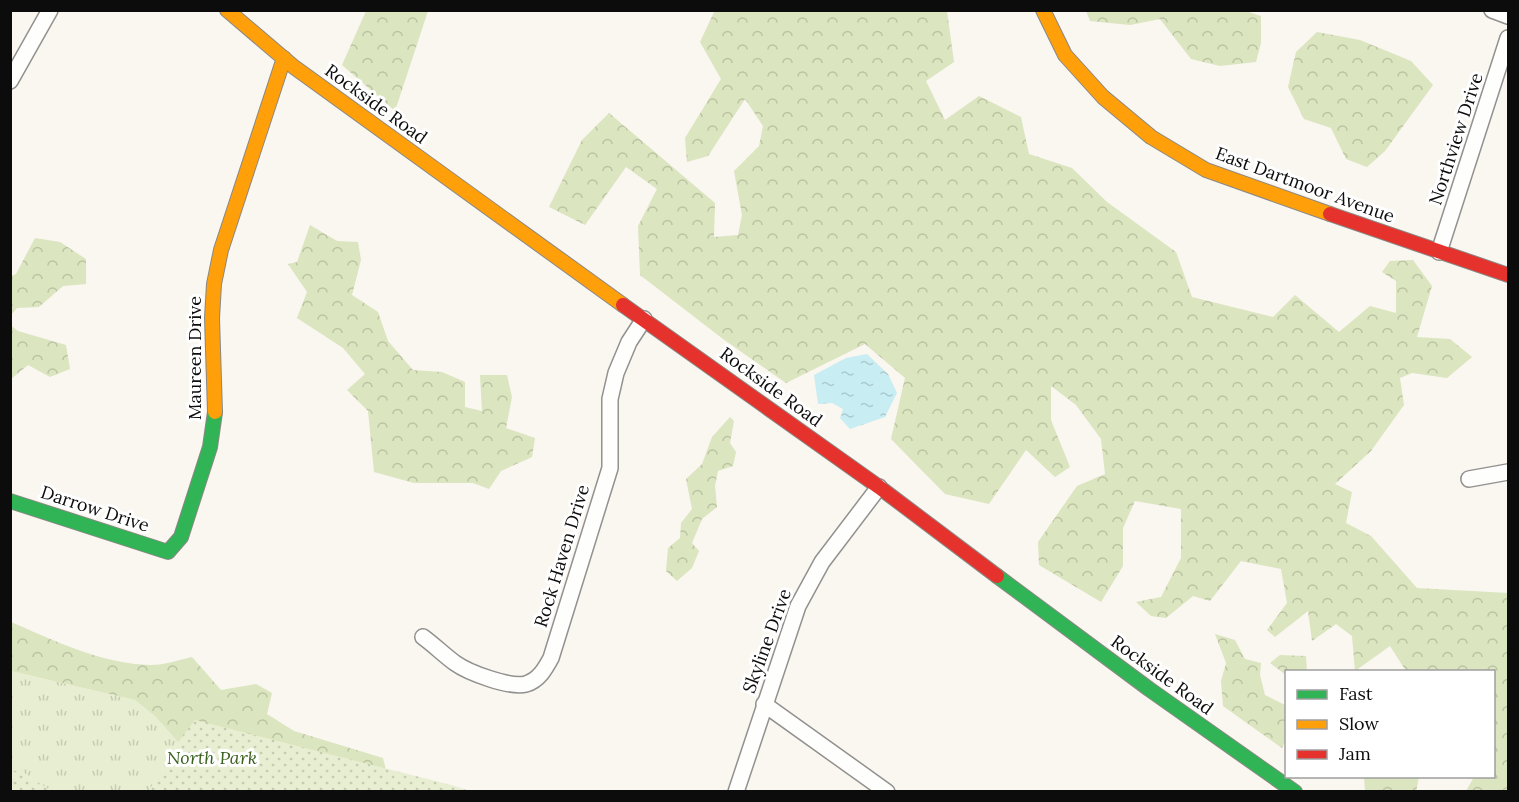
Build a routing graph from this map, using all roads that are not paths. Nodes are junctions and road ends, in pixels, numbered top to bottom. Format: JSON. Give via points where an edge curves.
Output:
{"nodes":[{"id":1,"x":50,"y":10,"type":"edge"},
{"id":2,"x":227,"y":10,"type":"edge"},
{"id":3,"x":1043,"y":10,"type":"edge"},
{"id":4,"x":1492,"y":10,"type":"edge"},
{"id":5,"x":1509,"y":16,"type":"edge"},
{"id":6,"x":1509,"y":38,"type":"edge"},
{"id":7,"x":284,"y":58,"type":"junction"},
{"id":8,"x":1503,"y":79,"type":"edge"},
{"id":9,"x":10,"y":81,"type":"edge"},
{"id":10,"x":1439,"y":252,"type":"junction"},
{"id":11,"x":1509,"y":275,"type":"edge"},
{"id":12,"x":644,"y":319,"type":"junction"},
{"id":13,"x":1509,"y":472,"type":"edge"},
{"id":14,"x":1469,"y":479,"type":"dead end"},
{"id":15,"x":879,"y":487,"type":"junction"},
{"id":16,"x":10,"y":501,"type":"edge"},
{"id":17,"x":168,"y":552,"type":"joint"},
{"id":18,"x":423,"y":636,"type":"dead end"},
{"id":19,"x":764,"y":704,"type":"junction"},
{"id":20,"x":736,"y":792,"type":"edge"},
{"id":21,"x":887,"y":792,"type":"edge"},
{"id":22,"x":1295,"y":792,"type":"edge"}],
"edges":[{"from":1,"to":9,"type":"street"},
{"from":2,"to":7,"type":"main road","name":"Rockside Road"},
{"from":3,"to":10,"type":"main road","name":"East Dartmoor Avenue","via":[[1065,55],[1103,97],[1151,137],[1206,170]]},
{"from":4,"to":5,"type":"street"},
{"from":6,"to":8,"type":"street","name":"Northview Drive"},
{"from":7,"to":12,"type":"main road","name":"Rockside Road"},
{"from":7,"to":17,"type":"main road","name":"Maureen Drive","via":[[221,249],[212,318],[216,396],[210,447],[181,537]]},
{"from":8,"to":10,"type":"street","name":"Northview Drive"},
{"from":10,"to":11,"type":"main road","name":"East Dartmoor Avenue"},
{"from":12,"to":15,"type":"main road","name":"Rockside Road"},
{"from":12,"to":18,"type":"street","name":"Rock Haven Drive","via":[[616,373],[610,399],[610,468],[551,658],[543,672],[526,684],[497,680],[457,664]]},
{"from":13,"to":14,"type":"street"},
{"from":15,"to":19,"type":"street","name":"Skyline Drive","via":[[810,582]]},
{"from":15,"to":22,"type":"main road","name":"Rockside Road","via":[[1149,689]]},
{"from":16,"to":17,"type":"main road","name":"Darrow Drive"},
{"from":19,"to":20,"type":"street","name":"Skyline Drive"},
{"from":19,"to":21,"type":"street"}]}
